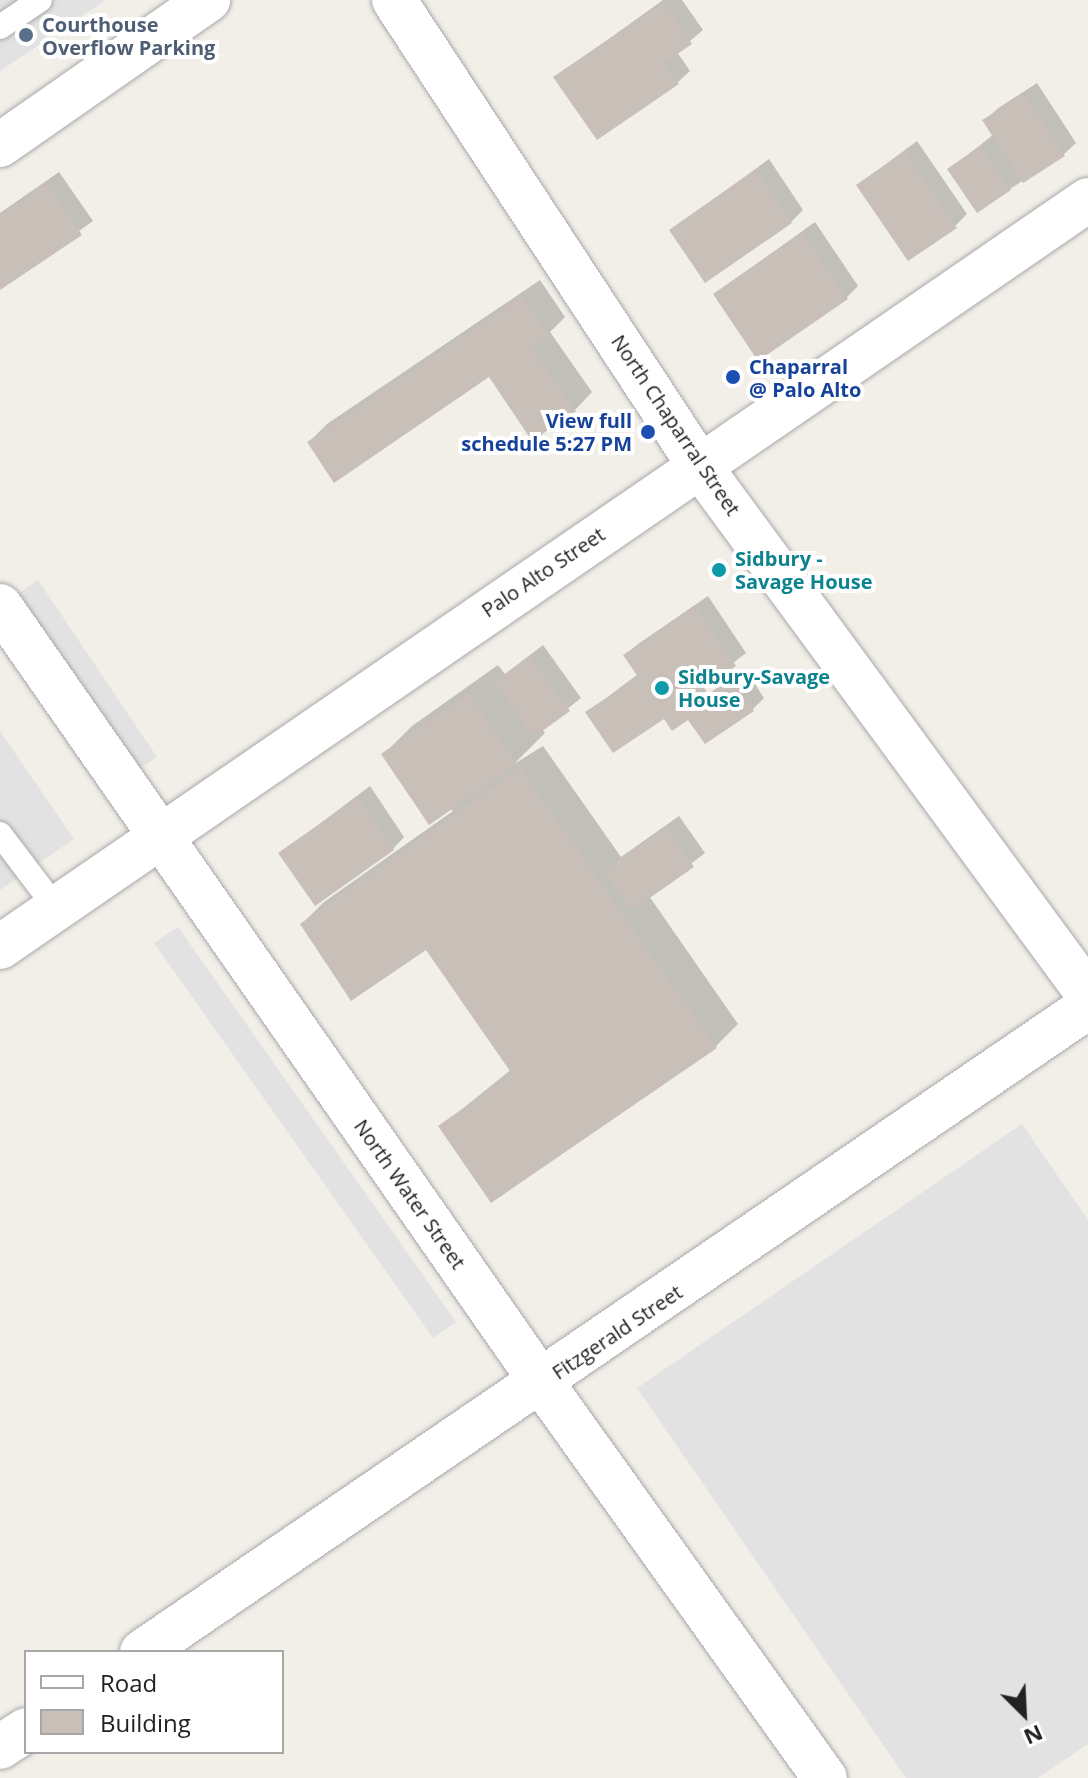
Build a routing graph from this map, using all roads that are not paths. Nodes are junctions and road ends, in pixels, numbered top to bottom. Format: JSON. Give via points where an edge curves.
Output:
{"nodes":[{"id":1,"x":40,"y":0,"type":"edge"},
{"id":2,"x":208,"y":0,"type":"edge"},
{"id":3,"x":394,"y":0,"type":"edge"},
{"id":4,"x":0,"y":27,"type":"edge"},
{"id":5,"x":0,"y":145,"type":"edge"},
{"id":6,"x":1088,"y":200,"type":"edge"},
{"id":7,"x":699,"y":465,"type":"junction"},
{"id":8,"x":0,"y":606,"type":"edge"},
{"id":9,"x":0,"y":834,"type":"edge"},
{"id":10,"x":161,"y":834,"type":"junction"},
{"id":11,"x":56,"y":908,"type":"junction"},
{"id":12,"x":0,"y":947,"type":"edge"},
{"id":13,"x":1088,"y":994,"type":"edge"},
{"id":14,"x":1088,"y":1007,"type":"edge"},
{"id":15,"x":542,"y":1383,"type":"junction"},
{"id":16,"x":145,"y":1650,"type":"edge"},
{"id":17,"x":24,"y":1731,"type":"edge"},
{"id":18,"x":0,"y":1747,"type":"edge"},
{"id":19,"x":825,"y":1778,"type":"edge"}],
"edges":[{"from":1,"to":4,"type":"lane"},
{"from":2,"to":5,"type":"street"},
{"from":3,"to":7,"type":"street","name":"North Chaparral Street"},
{"from":6,"to":7,"type":"street","name":"Palo Alto Street"},
{"from":7,"to":10,"type":"street","name":"Palo Alto Street"},
{"from":7,"to":13,"type":"street","name":"North Chaparral Street"},
{"from":8,"to":10,"type":"street","name":"North Water Street"},
{"from":9,"to":11,"type":"lane"},
{"from":10,"to":11,"type":"street","name":"Palo Alto Street"},
{"from":10,"to":15,"type":"street","name":"North Water Street"},
{"from":11,"to":12,"type":"street","name":"Palo Alto Street"},
{"from":14,"to":15,"type":"street","name":"Fitzgerald Street"},
{"from":15,"to":16,"type":"street","name":"Fitzgerald Street"},
{"from":15,"to":19,"type":"street","name":"North Water Street"},
{"from":17,"to":18,"type":"street"}]}
